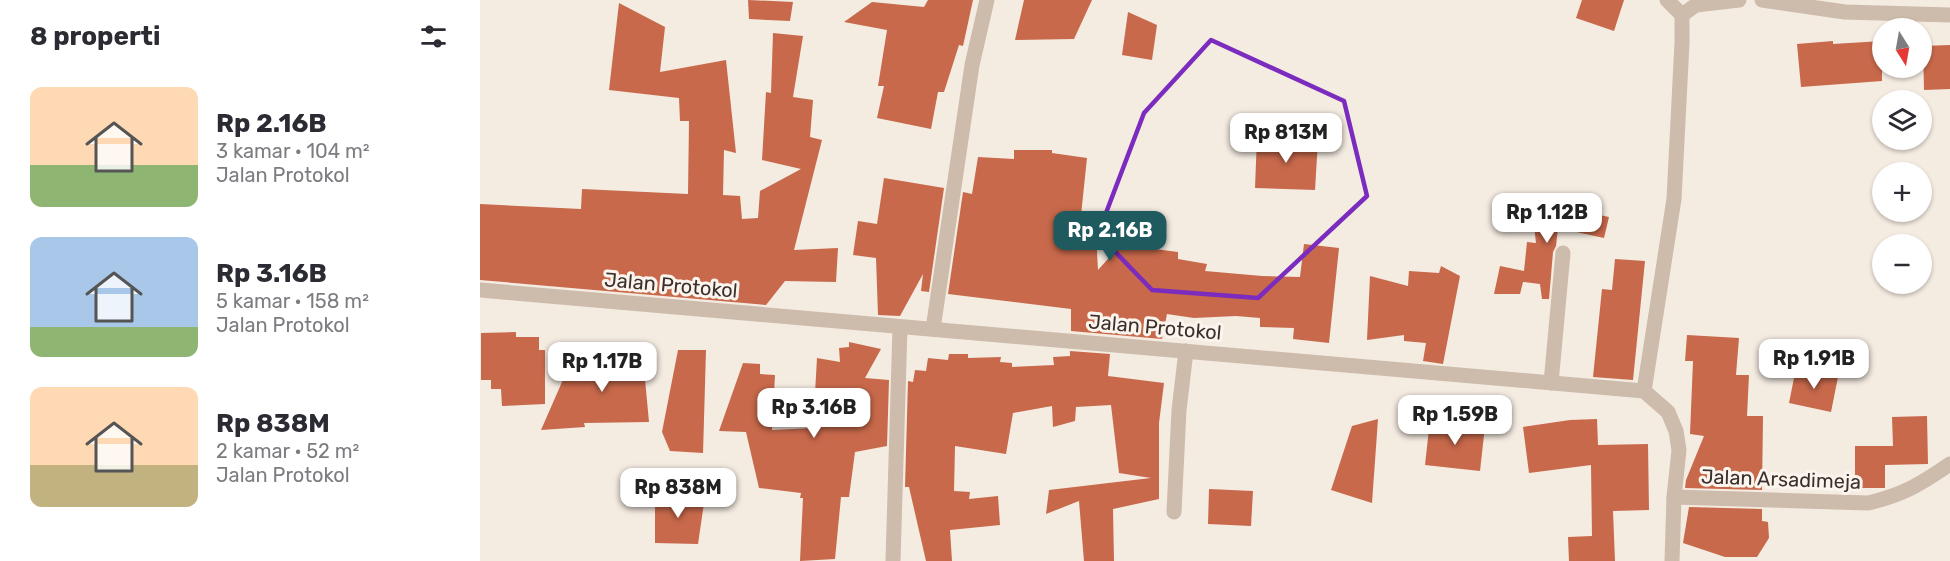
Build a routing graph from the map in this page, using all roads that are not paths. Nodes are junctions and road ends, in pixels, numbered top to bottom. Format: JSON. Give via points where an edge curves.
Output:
{"nodes":[{"id":1,"x":987,"y":0,"type":"edge"},
{"id":2,"x":1667,"y":0,"type":"edge"},
{"id":3,"x":1739,"y":0,"type":"edge"},
{"id":4,"x":1762,"y":0,"type":"edge"},
{"id":5,"x":1682,"y":15,"type":"junction"},
{"id":6,"x":1950,"y":15,"type":"edge"},
{"id":7,"x":1563,"y":253,"type":"dead end"},
{"id":8,"x":480,"y":290,"type":"edge"},
{"id":9,"x":900,"y":327,"type":"junction"},
{"id":10,"x":933,"y":329,"type":"junction"},
{"id":11,"x":1186,"y":351,"type":"junction"},
{"id":12,"x":1551,"y":382,"type":"junction"},
{"id":13,"x":1644,"y":391,"type":"junction"},
{"id":14,"x":1950,"y":464,"type":"edge"},
{"id":15,"x":1674,"y":497,"type":"junction"},
{"id":16,"x":1174,"y":512,"type":"dead end"},
{"id":17,"x":893,"y":561,"type":"edge"},
{"id":18,"x":1672,"y":561,"type":"edge"}],
"edges":[{"from":1,"to":10,"type":"street","via":[[972,65]]},
{"from":2,"to":5,"type":"street"},
{"from":3,"to":5,"type":"street","via":[[1696,5]]},
{"from":4,"to":6,"type":"street","via":[[1845,12]]},
{"from":5,"to":13,"type":"street","via":[[1674,199]]},
{"from":7,"to":12,"type":"street"},
{"from":8,"to":9,"type":"street","name":"Jalan Protokol"},
{"from":9,"to":10,"type":"street","name":"Jalan Protokol"},
{"from":9,"to":17,"type":"street"},
{"from":10,"to":11,"type":"street","name":"Jalan Protokol"},
{"from":11,"to":12,"type":"street","name":"Jalan Protokol"},
{"from":11,"to":16,"type":"street"},
{"from":12,"to":13,"type":"street","name":"Jalan Protokol"},
{"from":13,"to":15,"type":"street","via":[[1668,412],[1676,431],[1679,450]]},
{"from":14,"to":15,"type":"street","name":"Jalan Arsadimeja","via":[[1912,489],[1869,504]]},
{"from":15,"to":18,"type":"street"}]}
